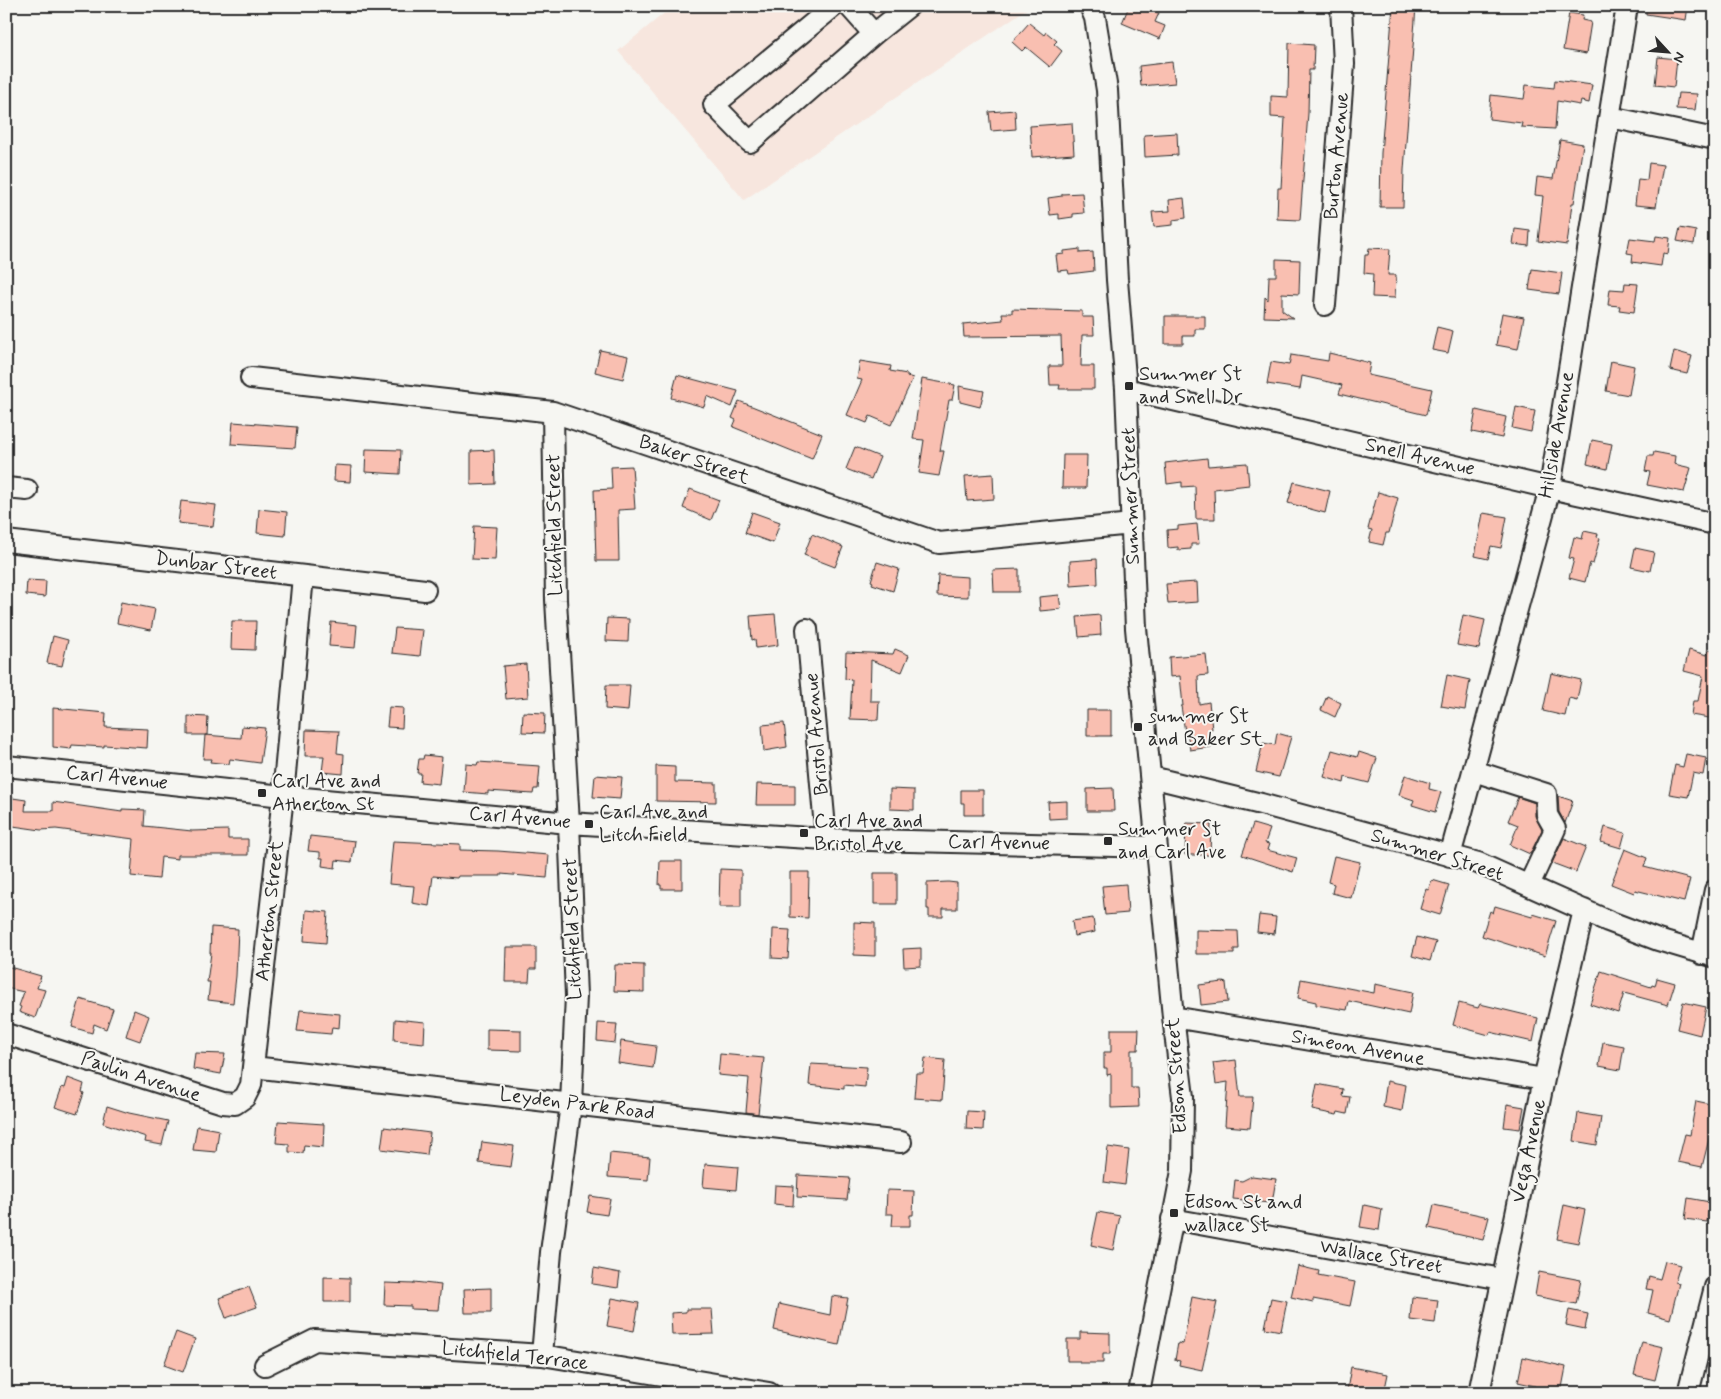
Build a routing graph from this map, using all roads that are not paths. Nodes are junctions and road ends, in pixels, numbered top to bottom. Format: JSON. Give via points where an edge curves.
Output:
{"nodes":[{"id":1,"x":834,"y":6,"type":"edge"},
{"id":2,"x":849,"y":6,"type":"edge"},
{"id":3,"x":909,"y":6,"type":"edge"},
{"id":4,"x":1090,"y":6,"type":"edge"},
{"id":5,"x":1342,"y":6,"type":"edge"},
{"id":6,"x":1627,"y":6,"type":"edge"},
{"id":7,"x":874,"y":34,"type":"junction"},
{"id":8,"x":1610,"y":117,"type":"junction"},
{"id":9,"x":1715,"y":139,"type":"edge"},
{"id":10,"x":1325,"y":305,"type":"dead end"},
{"id":11,"x":251,"y":378,"type":"dead end"},
{"id":12,"x":1126,"y":389,"type":"junction"},
{"id":13,"x":553,"y":412,"type":"junction"},
{"id":14,"x":6,"y":488,"type":"edge"},
{"id":15,"x":1550,"y":488,"type":"junction"},
{"id":16,"x":27,"y":490,"type":"dead end"},
{"id":17,"x":1132,"y":524,"type":"junction"},
{"id":18,"x":1715,"y":524,"type":"edge"},
{"id":19,"x":6,"y":541,"type":"edge"},
{"id":20,"x":303,"y":576,"type":"junction"},
{"id":21,"x":425,"y":590,"type":"dead end"},
{"id":22,"x":807,"y":630,"type":"dead end"},
{"id":23,"x":6,"y":766,"type":"edge"},
{"id":24,"x":1474,"y":771,"type":"junction"},
{"id":25,"x":1151,"y":777,"type":"junction"},
{"id":26,"x":282,"y":796,"type":"junction"},
{"id":27,"x":569,"y":823,"type":"junction"},
{"id":28,"x":826,"y":839,"type":"junction"},
{"id":29,"x":1156,"y":847,"type":"junction"},
{"id":30,"x":1450,"y":856,"type":"junction"},
{"id":31,"x":1529,"y":884,"type":"junction"},
{"id":32,"x":1715,"y":890,"type":"edge"},
{"id":33,"x":1584,"y":910,"type":"junction"},
{"id":34,"x":1708,"y":956,"type":"edge"},
{"id":35,"x":1173,"y":1017,"type":"junction"},
{"id":36,"x":6,"y":1034,"type":"edge"},
{"id":37,"x":253,"y":1067,"type":"junction"},
{"id":38,"x":1544,"y":1079,"type":"junction"},
{"id":39,"x":571,"y":1104,"type":"junction"},
{"id":40,"x":901,"y":1142,"type":"dead end"},
{"id":41,"x":1172,"y":1219,"type":"junction"},
{"id":42,"x":1502,"y":1279,"type":"junction"},
{"id":43,"x":1715,"y":1287,"type":"edge"},
{"id":44,"x":542,"y":1355,"type":"junction"},
{"id":45,"x":265,"y":1365,"type":"dead end"},
{"id":46,"x":769,"y":1393,"type":"edge"},
{"id":47,"x":1139,"y":1393,"type":"edge"},
{"id":48,"x":1479,"y":1393,"type":"edge"},
{"id":49,"x":1688,"y":1393,"type":"edge"}],
"edges":[{"from":1,"to":7,"type":"street","via":[[714,105],[750,142]]},
{"from":2,"to":7,"type":"street"},
{"from":3,"to":7,"type":"street"},
{"from":4,"to":12,"type":"street","name":"Summer Street","via":[[1107,90]]},
{"from":5,"to":10,"type":"street","name":"Burton Avenue","via":[[1344,64]]},
{"from":6,"to":8,"type":"street","name":"Hillside Avenue"},
{"from":8,"to":9,"type":"street"},
{"from":8,"to":15,"type":"street","name":"Hillside Avenue"},
{"from":11,"to":13,"type":"street","name":"Baker Street"},
{"from":12,"to":15,"type":"street","name":"Snell Avenue"},
{"from":12,"to":17,"type":"street","name":"Summer Street"},
{"from":13,"to":17,"type":"street","name":"Baker Street","via":[[939,543]]},
{"from":13,"to":27,"type":"street","name":"Litchfield Street","via":[[556,600]]},
{"from":14,"to":16,"type":"street"},
{"from":15,"to":18,"type":"street","name":"Snell Avenue"},
{"from":15,"to":24,"type":"street","name":"Hillside Avenue"},
{"from":17,"to":25,"type":"street","name":"Summer Street","via":[[1136,628]]},
{"from":19,"to":20,"type":"street","name":"Dunbar Street"},
{"from":20,"to":21,"type":"street","name":"Dunbar Street"},
{"from":20,"to":26,"type":"street","name":"Atherton Street"},
{"from":22,"to":28,"type":"street","name":"Bristol Avenue"},
{"from":23,"to":26,"type":"street","name":"Carl Avenue"},
{"from":24,"to":30,"type":"street","name":"Hillside Avenue"},
{"from":24,"to":31,"type":"street","via":[[1546,794],[1547,814],[1555,829]]},
{"from":25,"to":29,"type":"street","name":"Summer Street"},
{"from":25,"to":30,"type":"street","name":"Summer Street"},
{"from":26,"to":27,"type":"street","name":"Carl Avenue"},
{"from":26,"to":37,"type":"street","name":"Atherton Street"},
{"from":27,"to":28,"type":"street","name":"Carl Avenue"},
{"from":27,"to":39,"type":"street","name":"Litchfield Street","via":[[576,996]]},
{"from":28,"to":29,"type":"street","name":"Carl Avenue"},
{"from":29,"to":35,"type":"street","name":"Edson Street"},
{"from":30,"to":31,"type":"street","name":"Summer Street","via":[[1478,863]]},
{"from":31,"to":33,"type":"street","name":"Summer Street"},
{"from":32,"to":34,"type":"street"},
{"from":33,"to":34,"type":"street","name":"Summer Street"},
{"from":33,"to":38,"type":"street","name":"Vega Avenue"},
{"from":35,"to":38,"type":"street","name":"Simeon Avenue"},
{"from":35,"to":41,"type":"street","name":"Edson Street","via":[[1183,1097],[1182,1171]]},
{"from":36,"to":37,"type":"street","name":"Paulin Avenue","via":[[224,1103],[235,1104],[245,1097],[252,1085]]},
{"from":37,"to":39,"type":"street","name":"Leyden Park Road"},
{"from":38,"to":42,"type":"street","name":"Vega Avenue"},
{"from":39,"to":40,"type":"street","name":"Leyden Park Road"},
{"from":39,"to":44,"type":"street","name":"Litchfield Street"},
{"from":41,"to":42,"type":"street","name":"Wallace Street"},
{"from":41,"to":47,"type":"street","name":"Edson Street"},
{"from":42,"to":48,"type":"street","name":"Vega Avenue"},
{"from":43,"to":49,"type":"street"},
{"from":44,"to":45,"type":"street","name":"Litchfield Terrace","via":[[315,1340]]},
{"from":44,"to":46,"type":"street","name":"Litchfield Terrace"}]}
